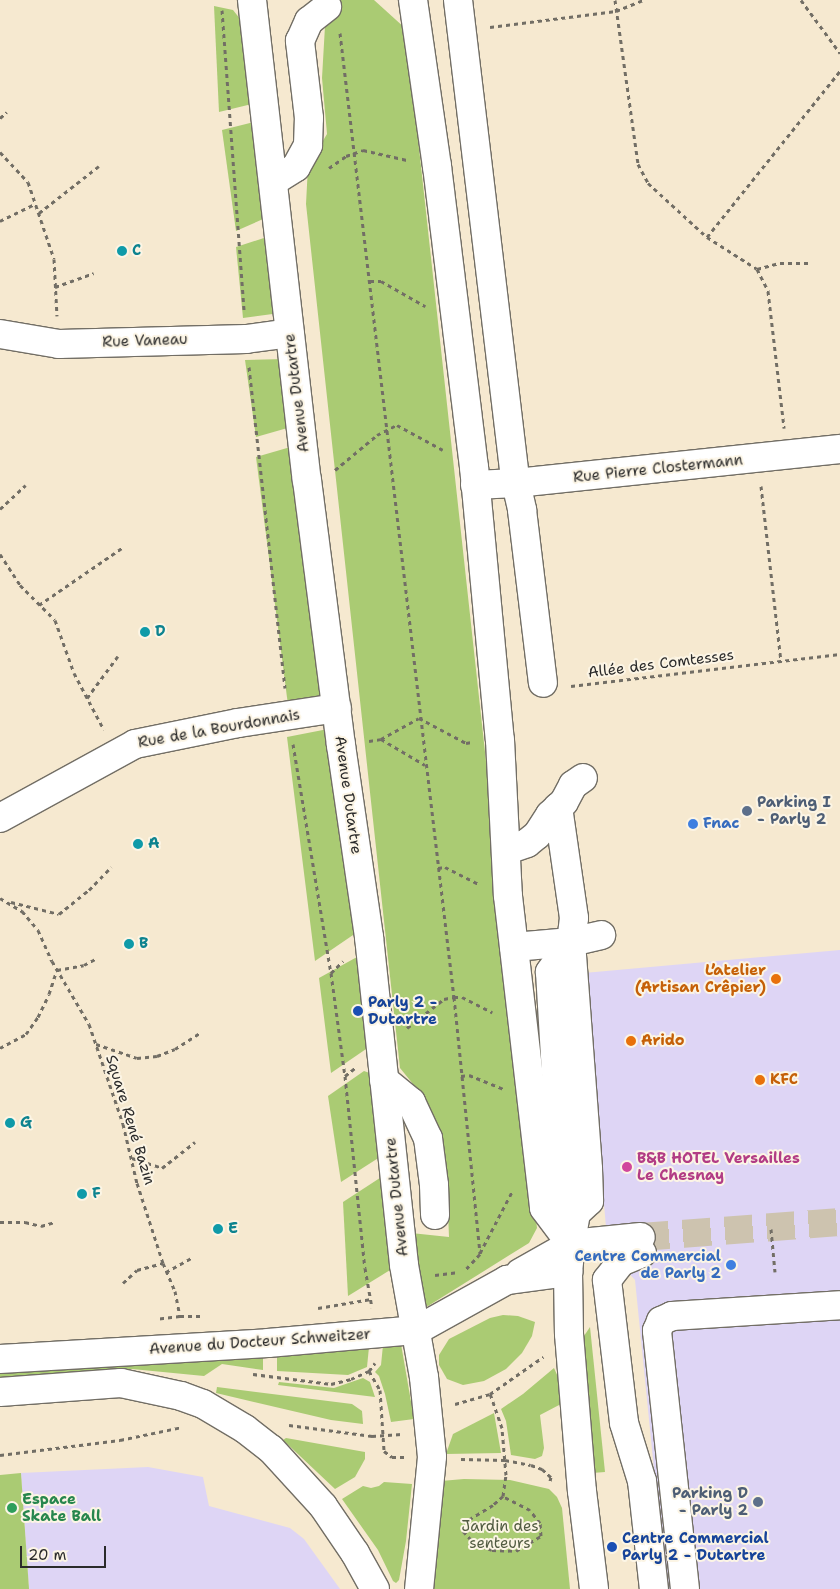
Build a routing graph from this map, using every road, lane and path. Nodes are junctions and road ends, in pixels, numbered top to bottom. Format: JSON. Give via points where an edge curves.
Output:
{"nodes":[{"id":1,"x":252,"y":0,"type":"edge"},
{"id":2,"x":414,"y":0,"type":"edge"},
{"id":3,"x":458,"y":0,"type":"edge"},
{"id":4,"x":614,"y":0,"type":"edge"},
{"id":5,"x":644,"y":0,"type":"edge"},
{"id":6,"x":801,"y":0,"type":"edge"},
{"id":7,"x":222,"y":7,"type":"dead end"},
{"id":8,"x":616,"y":11,"type":"junction"},
{"id":9,"x":333,"y":18,"type":"joint"},
{"id":10,"x":461,"y":31,"type":"junction"},
{"id":11,"x":840,"y":53,"type":"edge"},
{"id":12,"x":840,"y":70,"type":"edge"},
{"id":13,"x":7,"y":112,"type":"dead end"},
{"id":14,"x":0,"y":118,"type":"edge"},
{"id":15,"x":0,"y":152,"type":"edge"},
{"id":16,"x":354,"y":153,"type":"junction"},
{"id":17,"x":99,"y":166,"type":"dead end"},
{"id":18,"x":437,"y":166,"type":"junction"},
{"id":19,"x":323,"y":172,"type":"dead end"},
{"id":20,"x":274,"y":182,"type":"junction"},
{"id":21,"x":36,"y":204,"type":"junction"},
{"id":22,"x":38,"y":213,"type":"junction"},
{"id":23,"x":0,"y":221,"type":"edge"},
{"id":24,"x":707,"y":237,"type":"junction"},
{"id":25,"x":809,"y":263,"type":"dead end"},
{"id":26,"x":757,"y":269,"type":"junction"},
{"id":27,"x":94,"y":273,"type":"dead end"},
{"id":28,"x":370,"y":281,"type":"junction"},
{"id":29,"x":55,"y":287,"type":"junction"},
{"id":30,"x":457,"y":324,"type":"junction"},
{"id":31,"x":290,"y":333,"type":"junction"},
{"id":32,"x":0,"y":334,"type":"edge"},
{"id":33,"x":246,"y":339,"type":"junction"},
{"id":34,"x":59,"y":344,"type":"junction"},
{"id":35,"x":387,"y":430,"type":"junction"},
{"id":36,"x":840,"y":449,"type":"edge"},
{"id":37,"x":787,"y":456,"type":"junction"},
{"id":38,"x":758,"y":459,"type":"junction"},
{"id":39,"x":474,"y":476,"type":"junction"},
{"id":40,"x":307,"y":480,"type":"junction"},
{"id":41,"x":516,"y":483,"type":"junction"},
{"id":42,"x":26,"y":485,"type":"dead end"},
{"id":43,"x":0,"y":509,"type":"edge"},
{"id":44,"x":122,"y":548,"type":"dead end"},
{"id":45,"x":0,"y":554,"type":"edge"},
{"id":46,"x":40,"y":604,"type":"junction"},
{"id":47,"x":840,"y":654,"type":"edge"},
{"id":48,"x":118,"y":656,"type":"dead end"},
{"id":49,"x":781,"y":662,"type":"junction"},
{"id":50,"x":552,"y":685,"type":"joint"},
{"id":51,"x":87,"y":698,"type":"junction"},
{"id":52,"x":337,"y":708,"type":"junction"},
{"id":53,"x":289,"y":716,"type":"junction"},
{"id":54,"x":419,"y":718,"type":"junction"},
{"id":55,"x":381,"y":739,"type":"junction"},
{"id":56,"x":500,"y":740,"type":"junction"},
{"id":57,"x":341,"y":745,"type":"junction"},
{"id":58,"x":117,"y":754,"type":"junction"},
{"id":59,"x":425,"y":766,"type":"junction"},
{"id":60,"x":583,"y":778,"type":"dead end"},
{"id":61,"x":558,"y":807,"type":"junction"},
{"id":62,"x":0,"y":818,"type":"edge"},
{"id":63,"x":507,"y":850,"type":"junction"},
{"id":64,"x":111,"y":867,"type":"dead end"},
{"id":65,"x":438,"y":868,"type":"junction"},
{"id":66,"x":508,"y":896,"type":"junction"},
{"id":67,"x":0,"y":898,"type":"edge"},
{"id":68,"x":8,"y":902,"type":"junction"},
{"id":69,"x":601,"y":935,"type":"dead end"},
{"id":70,"x":571,"y":942,"type":"junction"},
{"id":71,"x":514,"y":947,"type":"junction"},
{"id":72,"x":97,"y":958,"type":"dead end"},
{"id":73,"x":57,"y":970,"type":"junction"},
{"id":74,"x":454,"y":997,"type":"junction"},
{"id":75,"x":524,"y":1028,"type":"junction"},
{"id":76,"x":200,"y":1034,"type":"dead end"},
{"id":77,"x":96,"y":1043,"type":"junction"},
{"id":78,"x":0,"y":1048,"type":"edge"},
{"id":79,"x":381,"y":1048,"type":"junction"},
{"id":80,"x":461,"y":1076,"type":"junction"},
{"id":81,"x":384,"y":1080,"type":"junction"},
{"id":82,"x":533,"y":1106,"type":"junction"},
{"id":83,"x":195,"y":1142,"type":"dead end"},
{"id":84,"x":132,"y":1158,"type":"junction"},
{"id":85,"x":516,"y":1183,"type":"dead end"},
{"id":86,"x":436,"y":1216,"type":"dead end"},
{"id":87,"x":0,"y":1222,"type":"edge"},
{"id":88,"x":55,"y":1222,"type":"dead end"},
{"id":89,"x":771,"y":1229,"type":"dead end"},
{"id":90,"x":571,"y":1244,"type":"junction"},
{"id":91,"x":480,"y":1254,"type":"junction"},
{"id":92,"x":193,"y":1257,"type":"dead end"},
{"id":93,"x":163,"y":1263,"type":"junction"},
{"id":94,"x":166,"y":1272,"type":"junction"},
{"id":95,"x":568,"y":1272,"type":"junction"},
{"id":96,"x":775,"y":1272,"type":"dead end"},
{"id":97,"x":406,"y":1275,"type":"junction"},
{"id":98,"x":507,"y":1280,"type":"junction"},
{"id":99,"x":123,"y":1283,"type":"dead end"},
{"id":100,"x":371,"y":1299,"type":"dead end"},
{"id":101,"x":840,"y":1305,"type":"edge"},
{"id":102,"x":151,"y":1320,"type":"dead end"},
{"id":103,"x":418,"y":1330,"type":"junction"},
{"id":104,"x":544,"y":1357,"type":"dead end"},
{"id":105,"x":0,"y":1360,"type":"edge"},
{"id":106,"x":0,"y":1392,"type":"edge"},
{"id":107,"x":490,"y":1394,"type":"junction"},
{"id":108,"x":445,"y":1407,"type":"dead end"},
{"id":109,"x":245,"y":1429,"type":"junction"},
{"id":110,"x":430,"y":1432,"type":"junction"},
{"id":111,"x":503,"y":1496,"type":"junction"},
{"id":112,"x":375,"y":1589,"type":"edge"},
{"id":113,"x":419,"y":1589,"type":"edge"},
{"id":114,"x":594,"y":1589,"type":"edge"},
{"id":115,"x":654,"y":1589,"type":"edge"},
{"id":116,"x":685,"y":1589,"type":"edge"}],
"edges":[{"from":1,"to":20,"type":"main road","name":"Avenue Dutartre"},
{"from":2,"to":18,"type":"main road"},
{"from":3,"to":10,"type":"main road"},
{"from":4,"to":8,"type":"path"},
{"from":5,"to":8,"type":"path"},
{"from":6,"to":11,"type":"path"},
{"from":7,"to":33,"type":"path"},
{"from":8,"to":10,"type":"path"},
{"from":8,"to":24,"type":"path","via":[[638,164],[648,183]]},
{"from":9,"to":16,"type":"path"},
{"from":9,"to":20,"type":"main road","via":[[309,21],[300,41],[309,118],[308,145],[296,167]]},
{"from":10,"to":41,"type":"main road"},
{"from":12,"to":24,"type":"path"},
{"from":13,"to":14,"type":"path"},
{"from":15,"to":21,"type":"path","via":[[28,182]]},
{"from":16,"to":18,"type":"path","via":[[363,150]]},
{"from":16,"to":19,"type":"path"},
{"from":16,"to":28,"type":"path"},
{"from":17,"to":22,"type":"path"},
{"from":18,"to":30,"type":"main road"},
{"from":20,"to":31,"type":"main road","name":"Avenue Dutartre"},
{"from":21,"to":22,"type":"path"},
{"from":21,"to":23,"type":"path"},
{"from":22,"to":29,"type":"path","via":[[54,259]]},
{"from":24,"to":26,"type":"path"},
{"from":25,"to":26,"type":"path","via":[[780,263]]},
{"from":26,"to":37,"type":"path","via":[[768,291]]},
{"from":27,"to":29,"type":"path"},
{"from":28,"to":30,"type":"path","via":[[381,281]]},
{"from":28,"to":35,"type":"path"},
{"from":29,"to":34,"type":"path"},
{"from":30,"to":39,"type":"main road"},
{"from":31,"to":33,"type":"main road","name":"Rue Vaneau"},
{"from":31,"to":40,"type":"main road","name":"Avenue Dutartre"},
{"from":32,"to":34,"type":"main road","name":"Rue Vaneau"},
{"from":33,"to":34,"type":"main road","name":"Rue Vaneau"},
{"from":33,"to":53,"type":"path"},
{"from":35,"to":39,"type":"path","via":[[397,425]]},
{"from":35,"to":40,"type":"path","via":[[327,477]]},
{"from":35,"to":54,"type":"path"},
{"from":36,"to":37,"type":"main road","name":"Rue Pierre Clostermann"},
{"from":37,"to":38,"type":"main road","name":"Rue Pierre Clostermann"},
{"from":38,"to":41,"type":"main road","name":"Rue Pierre Clostermann"},
{"from":38,"to":49,"type":"path"},
{"from":39,"to":41,"type":"main road","name":"Rue Pierre Clostermann"},
{"from":39,"to":56,"type":"main road"},
{"from":40,"to":52,"type":"main road","name":"Avenue Dutartre"},
{"from":41,"to":50,"type":"main road"},
{"from":42,"to":43,"type":"path"},
{"from":44,"to":46,"type":"path"},
{"from":45,"to":46,"type":"path","via":[[20,585]]},
{"from":46,"to":51,"type":"path","via":[[55,620],[74,674]]},
{"from":47,"to":49,"type":"path","name":"Allée des Comtesses"},
{"from":48,"to":51,"type":"path"},
{"from":49,"to":50,"type":"path","name":"Allée des Comtesses"},
{"from":51,"to":58,"type":"path"},
{"from":52,"to":53,"type":"main road","name":"Rue de la Bourdonnais"},
{"from":52,"to":57,"type":"main road","name":"Avenue Dutartre"},
{"from":53,"to":58,"type":"main road","name":"Rue de la Bourdonnais","via":[[134,744]]},
{"from":53,"to":100,"type":"path","via":[[332,982],[364,1268]]},
{"from":54,"to":55,"type":"path"},
{"from":54,"to":56,"type":"path","via":[[466,743]]},
{"from":54,"to":59,"type":"path"},
{"from":55,"to":57,"type":"path"},
{"from":55,"to":59,"type":"path"},
{"from":56,"to":63,"type":"main road"},
{"from":57,"to":79,"type":"main road","name":"Avenue Dutartre","via":[[369,937]]},
{"from":58,"to":62,"type":"main road","name":"Rue de la Bourdonnais"},
{"from":59,"to":65,"type":"path"},
{"from":60,"to":61,"type":"main road","via":[[573,785]]},
{"from":61,"to":63,"type":"main road","via":[[537,835]]},
{"from":61,"to":70,"type":"main road","via":[[574,918]]},
{"from":63,"to":66,"type":"main road"},
{"from":64,"to":68,"type":"path","via":[[59,914]]},
{"from":65,"to":66,"type":"path","via":[[445,867],[504,897]]},
{"from":65,"to":74,"type":"path"},
{"from":66,"to":71,"type":"main road"},
{"from":67,"to":68,"type":"path","name":"Square René Bazin"},
{"from":68,"to":73,"type":"path","name":"Square René Bazin","via":[[22,911],[38,930]]},
{"from":69,"to":70,"type":"main road"},
{"from":70,"to":71,"type":"main road"},
{"from":70,"to":90,"type":"main road","via":[[589,1201],[576,1213]]},
{"from":71,"to":75,"type":"main road"},
{"from":72,"to":73,"type":"path","via":[[84,965]]},
{"from":73,"to":77,"type":"path","name":"Square René Bazin","via":[[89,1024]]},
{"from":73,"to":78,"type":"path","via":[[42,1009],[26,1034]]},
{"from":74,"to":75,"type":"path","via":[[462,997]]},
{"from":74,"to":79,"type":"path","via":[[444,999]]},
{"from":74,"to":80,"type":"path"},
{"from":75,"to":82,"type":"main road"},
{"from":76,"to":77,"type":"path","via":[[157,1056],[137,1058]]},
{"from":77,"to":84,"type":"path","name":"Square René Bazin"},
{"from":79,"to":81,"type":"main road","name":"Avenue Dutartre"},
{"from":80,"to":82,"type":"path","via":[[469,1075],[512,1093]]},
{"from":80,"to":91,"type":"path"},
{"from":81,"to":86,"type":"main road","via":[[410,1102],[428,1138]]},
{"from":81,"to":97,"type":"main road","name":"Avenue Dutartre"},
{"from":82,"to":90,"type":"main road","via":[[544,1208]]},
{"from":83,"to":84,"type":"path","via":[[162,1168]]},
{"from":84,"to":93,"type":"path","name":"Square René Bazin"},
{"from":85,"to":91,"type":"path"},
{"from":87,"to":88,"type":"path","via":[[26,1222],[41,1226]]},
{"from":89,"to":96,"type":"path","bridge":true},
{"from":90,"to":95,"type":"main road"},
{"from":90,"to":98,"type":"main road","name":"Avenue du Docteur Schweitzer"},
{"from":90,"to":115,"type":"main road","via":[[635,1251],[607,1280],[624,1423],[642,1481]]},
{"from":91,"to":97,"type":"path","via":[[465,1270],[448,1275]]},
{"from":92,"to":94,"type":"path"},
{"from":93,"to":94,"type":"path","name":"Square René Bazin"},
{"from":93,"to":99,"type":"path","via":[[137,1270]]},
{"from":94,"to":102,"type":"path","name":"Square René Bazin","via":[[180,1316]]},
{"from":95,"to":98,"type":"main road","name":"Avenue du Docteur Schweitzer"},
{"from":95,"to":114,"type":"main road","via":[[569,1334]]},
{"from":97,"to":103,"type":"main road","name":"Avenue Dutartre"},
{"from":98,"to":103,"type":"main road","name":"Avenue du Docteur Schweitzer"},
{"from":101,"to":116,"type":"main road","via":[[672,1316],[661,1321],[657,1331]]},
{"from":103,"to":105,"type":"main road","name":"Avenue du Docteur Schweitzer"},
{"from":103,"to":110,"type":"main road","name":"Avenue Dutartre"},
{"from":104,"to":107,"type":"path"},
{"from":106,"to":109,"type":"main road","via":[[121,1383],[181,1396],[202,1404]]},
{"from":107,"to":108,"type":"path"},
{"from":107,"to":111,"type":"path","via":[[502,1428],[506,1475]]},
{"from":109,"to":110,"type":"path","via":[[253,1420],[372,1436]]},
{"from":109,"to":112,"type":"main road","via":[[270,1449],[323,1506],[355,1552]]},
{"from":110,"to":113,"type":"main road","name":"Avenue Dutartre","via":[[431,1475]]},
{"from":111,"to":111,"type":"path","via":[[530,1510],[540,1523],[541,1536],[516,1551],[492,1550],[474,1543],[463,1531],[468,1520]]}]}
